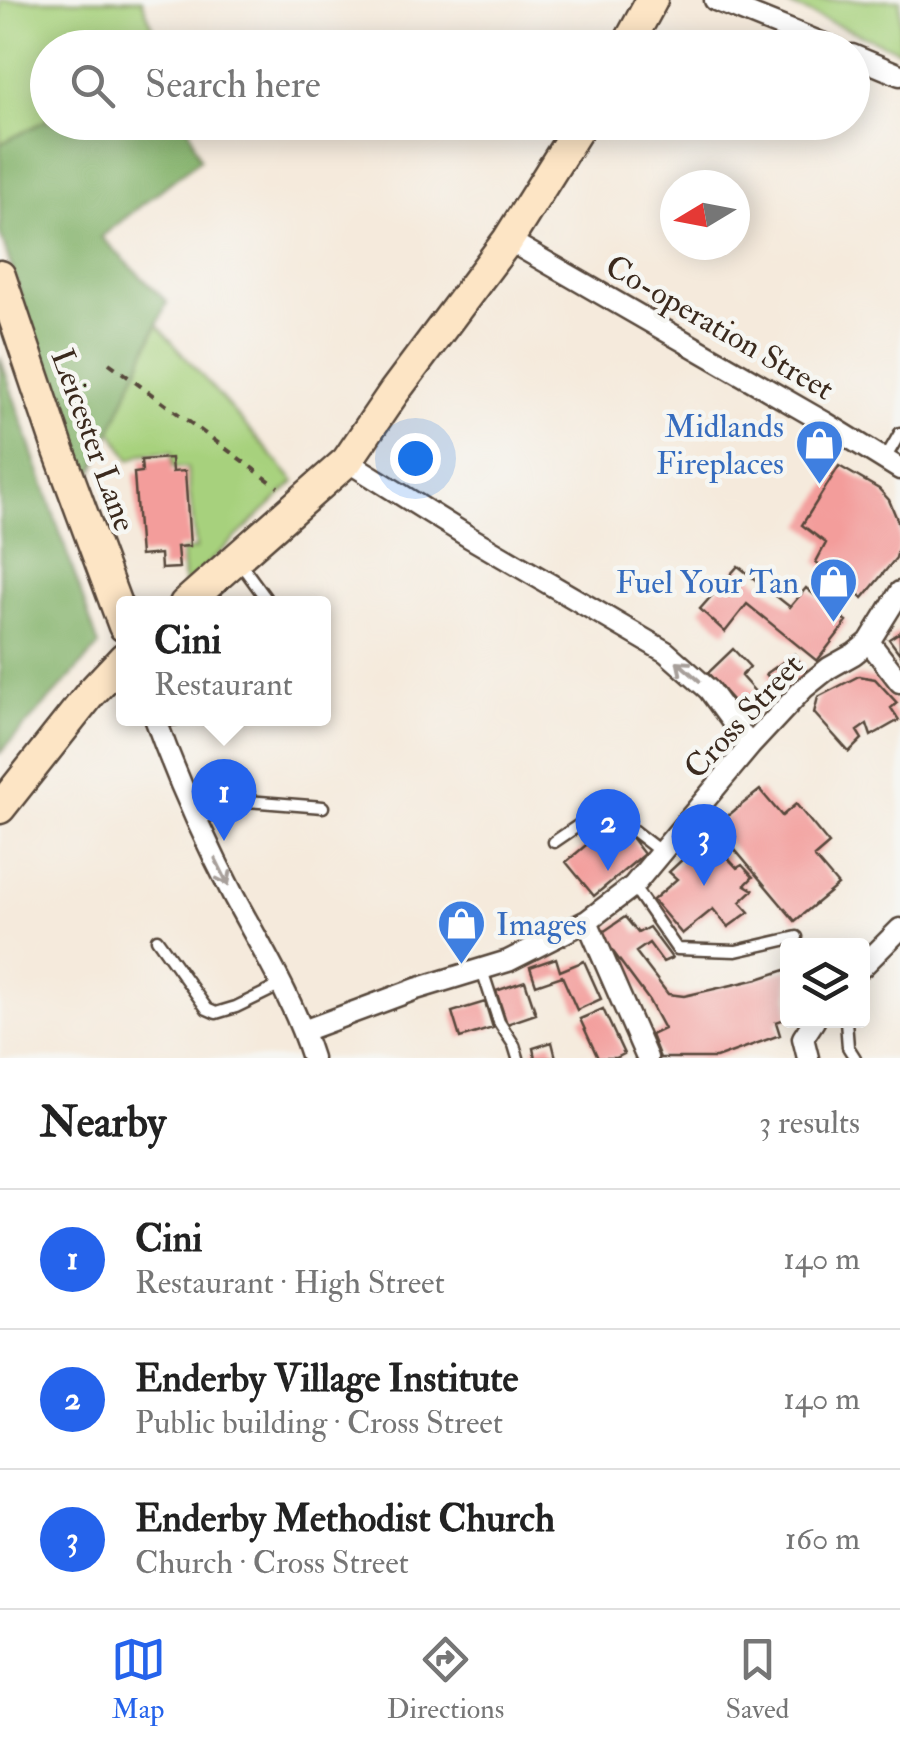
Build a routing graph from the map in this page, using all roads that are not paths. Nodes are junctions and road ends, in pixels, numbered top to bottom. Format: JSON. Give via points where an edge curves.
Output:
{"nodes":[{"id":1,"x":652,"y":0,"type":"edge"},
{"id":2,"x":715,"y":0,"type":"edge"},
{"id":3,"x":636,"y":30,"type":"edge"},
{"id":4,"x":789,"y":30,"type":"edge"},
{"id":5,"x":870,"y":62,"type":"edge"},
{"id":6,"x":900,"y":75,"type":"edge"},
{"id":7,"x":571,"y":140,"type":"edge"},
{"id":8,"x":508,"y":240,"type":"junction"},
{"id":9,"x":0,"y":276,"type":"edge"},
{"id":10,"x":900,"y":433,"type":"edge"},
{"id":11,"x":346,"y":461,"type":"junction"},
{"id":12,"x":892,"y":464,"type":"edge"},
{"id":13,"x":236,"y":558,"type":"junction"},
{"id":14,"x":900,"y":592,"type":"edge"},
{"id":15,"x":194,"y":596,"type":"edge"},
{"id":16,"x":264,"y":596,"type":"edge"},
{"id":17,"x":116,"y":604,"type":"edge"},
{"id":18,"x":869,"y":642,"type":"junction"},
{"id":19,"x":116,"y":666,"type":"edge"},
{"id":20,"x":900,"y":682,"type":"edge"},
{"id":21,"x":157,"y":726,"type":"edge"},
{"id":22,"x":750,"y":746,"type":"junction"},
{"id":23,"x":0,"y":808,"type":"edge"},
{"id":24,"x":323,"y":808,"type":"dead end"},
{"id":25,"x":196,"y":820,"type":"junction"},
{"id":26,"x":554,"y":842,"type":"dead end"},
{"id":27,"x":661,"y":852,"type":"junction"},
{"id":28,"x":633,"y":886,"type":"junction"},
{"id":29,"x":587,"y":921,"type":"junction"},
{"id":30,"x":900,"y":929,"type":"edge"},
{"id":31,"x":797,"y":937,"type":"dead end"},
{"id":32,"x":157,"y":938,"type":"dead end"},
{"id":33,"x":870,"y":959,"type":"edge"},
{"id":34,"x":482,"y":970,"type":"junction"},
{"id":35,"x":281,"y":985,"type":"junction"},
{"id":36,"x":810,"y":1028,"type":"edge"},
{"id":37,"x":847,"y":1028,"type":"edge"},
{"id":38,"x":304,"y":1031,"type":"junction"},
{"id":39,"x":312,"y":1058,"type":"edge"},
{"id":40,"x":518,"y":1058,"type":"edge"},
{"id":41,"x":647,"y":1058,"type":"edge"},
{"id":42,"x":808,"y":1058,"type":"edge"},
{"id":43,"x":854,"y":1058,"type":"edge"}],
"edges":[{"from":1,"to":3,"type":"main road"},
{"from":2,"to":4,"type":"street"},
{"from":5,"to":6,"type":"street"},
{"from":7,"to":8,"type":"main road"},
{"from":8,"to":11,"type":"main road"},
{"from":8,"to":12,"type":"street","name":"Co-operation Street"},
{"from":9,"to":17,"type":"main road","name":"Leicester Lane"},
{"from":10,"to":12,"type":"lane"},
{"from":11,"to":13,"type":"main road"},
{"from":22,"to":11,"type":"street","one_way":true,"via":[[710,690],[666,652]]},
{"from":13,"to":15,"type":"main road"},
{"from":13,"to":16,"type":"lane"},
{"from":14,"to":18,"type":"street"},
{"from":18,"to":20,"type":"street"},
{"from":18,"to":22,"type":"street","name":"Cross Street","via":[[804,688]]},
{"from":19,"to":23,"type":"main road"},
{"from":21,"to":25,"type":"street"},
{"from":22,"to":27,"type":"street","name":"Cross Street"},
{"from":24,"to":25,"type":"lane","via":[[247,800]]},
{"from":25,"to":35,"type":"street","one_way":true},
{"from":26,"to":27,"type":"lane","via":[[604,808]]},
{"from":27,"to":28,"type":"street","name":"Cross Street"},
{"from":28,"to":29,"type":"street","name":"Cross Street"},
{"from":28,"to":31,"type":"lane","via":[[677,949],[736,951]]},
{"from":29,"to":34,"type":"street","name":"Cross Street"},
{"from":29,"to":41,"type":"street"},
{"from":30,"to":33,"type":"street"},
{"from":32,"to":35,"type":"lane","via":[[216,1013]]},
{"from":34,"to":38,"type":"street","name":"Cross Street"},
{"from":34,"to":40,"type":"lane"},
{"from":35,"to":38,"type":"street"},
{"from":36,"to":42,"type":"street","via":[[804,1038]]},
{"from":37,"to":43,"type":"lane"},
{"from":38,"to":39,"type":"street"}]}
